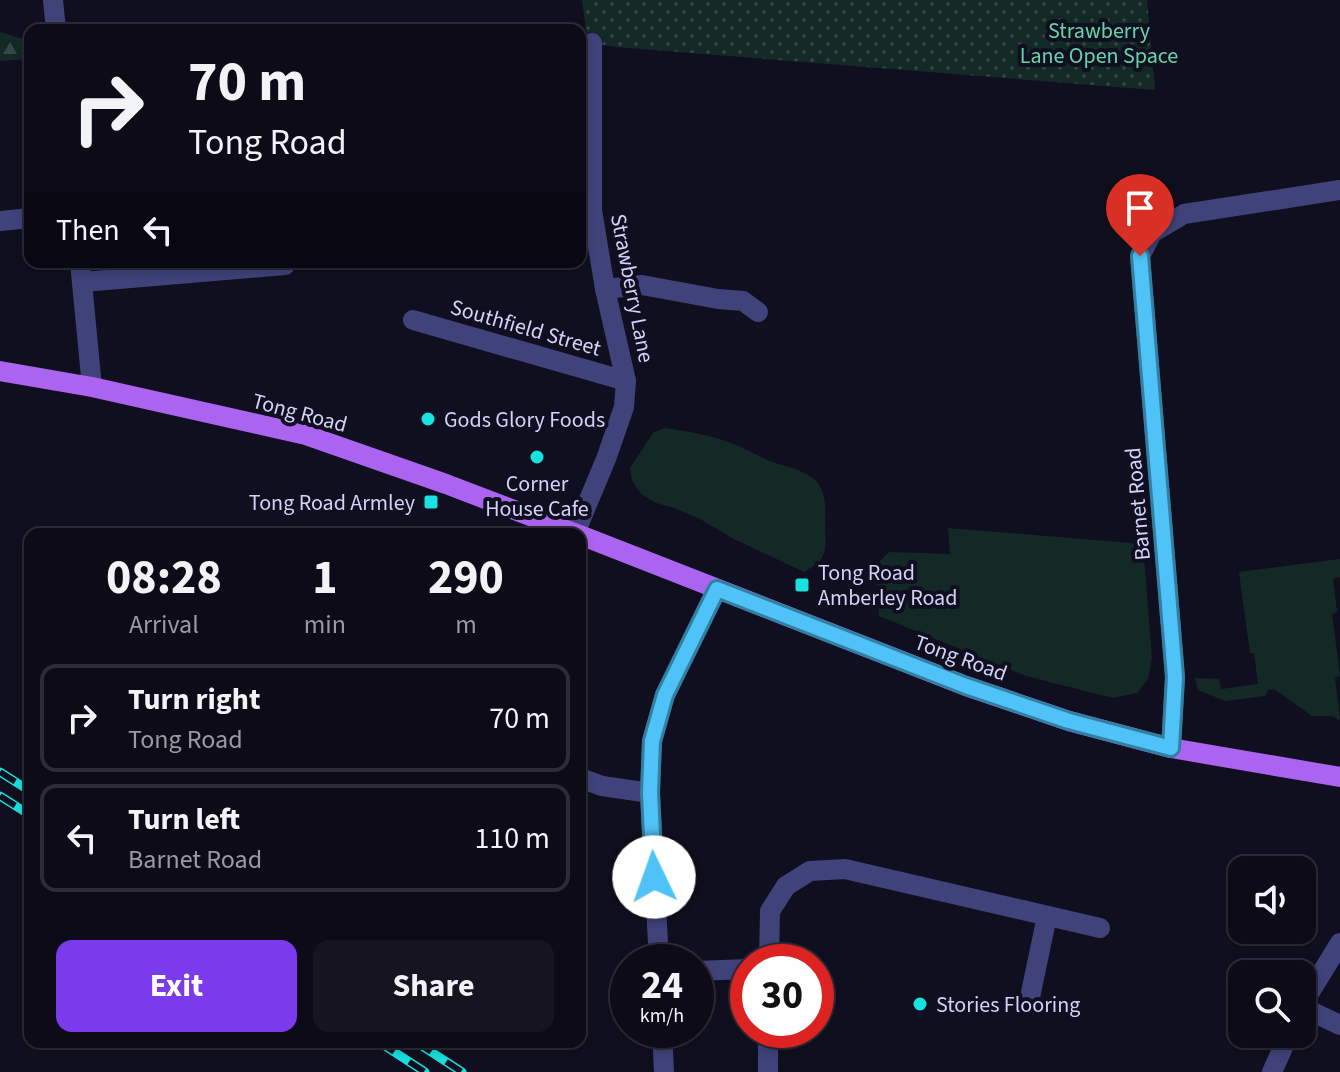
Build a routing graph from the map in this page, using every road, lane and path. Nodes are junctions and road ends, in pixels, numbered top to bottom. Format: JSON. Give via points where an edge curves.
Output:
{"nodes":[{"id":1,"x":53,"y":0,"type":"edge"},
{"id":2,"x":55,"y":24,"type":"edge"},
{"id":3,"x":592,"y":43,"type":"dead end"},
{"id":4,"x":586,"y":70,"type":"edge"},
{"id":5,"x":1340,"y":190,"type":"edge"},
{"id":6,"x":24,"y":219,"type":"edge"},
{"id":7,"x":0,"y":221,"type":"edge"},
{"id":8,"x":198,"y":268,"type":"edge"},
{"id":9,"x":81,"y":272,"type":"edge"},
{"id":10,"x":605,"y":289,"type":"junction"},
{"id":11,"x":758,"y":312,"type":"dead end"},
{"id":12,"x":413,"y":320,"type":"dead end"},
{"id":13,"x":0,"y":371,"type":"edge"},
{"id":14,"x":626,"y":381,"type":"junction"},
{"id":15,"x":92,"y":387,"type":"junction"},
{"id":16,"x":561,"y":528,"type":"edge"},
{"id":17,"x":579,"y":528,"type":"edge"},
{"id":18,"x":586,"y":538,"type":"edge"},
{"id":19,"x":717,"y":589,"type":"junction"},
{"id":20,"x":1171,"y":748,"type":"junction"},
{"id":21,"x":1340,"y":777,"type":"edge"},
{"id":22,"x":586,"y":780,"type":"edge"},
{"id":23,"x":650,"y":793,"type":"junction"},
{"id":24,"x":1047,"y":916,"type":"junction"},
{"id":25,"x":1100,"y":928,"type":"dead end"},
{"id":26,"x":1340,"y":943,"type":"edge"},
{"id":27,"x":658,"y":944,"type":"edge"},
{"id":28,"x":769,"y":944,"type":"edge"},
{"id":29,"x":1316,"y":983,"type":"edge"},
{"id":30,"x":1029,"y":1002,"type":"dead end"},
{"id":31,"x":1316,"y":1013,"type":"edge"},
{"id":32,"x":1340,"y":1025,"type":"edge"},
{"id":33,"x":663,"y":1048,"type":"edge"},
{"id":34,"x":768,"y":1048,"type":"edge"},
{"id":35,"x":1283,"y":1048,"type":"edge"},
{"id":36,"x":664,"y":1072,"type":"edge"},
{"id":37,"x":768,"y":1072,"type":"edge"},
{"id":38,"x":1272,"y":1072,"type":"edge"}],
"edges":[{"from":1,"to":2,"type":"street"},
{"from":3,"to":4,"type":"street","name":"Strawberry Lane"},
{"from":4,"to":10,"type":"street","name":"Strawberry Lane","via":[[592,210]]},
{"from":5,"to":20,"type":"street","name":"Barnet Road","via":[[1184,214],[1152,233],[1140,256],[1175,677]]},
{"from":6,"to":7,"type":"street"},
{"from":8,"to":9,"type":"street"},
{"from":9,"to":15,"type":"street"},
{"from":10,"to":11,"type":"street","via":[[642,285],[743,301]]},
{"from":10,"to":14,"type":"street","name":"Strawberry Lane"},
{"from":12,"to":14,"type":"street","name":"Southfield Street"},
{"from":13,"to":15,"type":"main road","name":"Tong Road"},
{"from":14,"to":17,"type":"street","name":"Strawberry Lane","via":[[624,407]]},
{"from":15,"to":16,"type":"main road","name":"Tong Road","via":[[306,435]]},
{"from":18,"to":19,"type":"main road","name":"Tong Road"},
{"from":19,"to":20,"type":"main road","name":"Tong Road","via":[[966,686]]},
{"from":19,"to":23,"type":"street","via":[[665,695],[652,741]]},
{"from":20,"to":21,"type":"main road","name":"Tong Road"},
{"from":22,"to":23,"type":"street"},
{"from":23,"to":27,"type":"street"},
{"from":24,"to":25,"type":"street"},
{"from":24,"to":28,"type":"street","via":[[845,869],[810,871],[786,886],[770,911]]},
{"from":24,"to":30,"type":"street"},
{"from":26,"to":29,"type":"street"},
{"from":31,"to":32,"type":"street"},
{"from":33,"to":36,"type":"street"},
{"from":34,"to":37,"type":"street"},
{"from":35,"to":38,"type":"street"}]}
